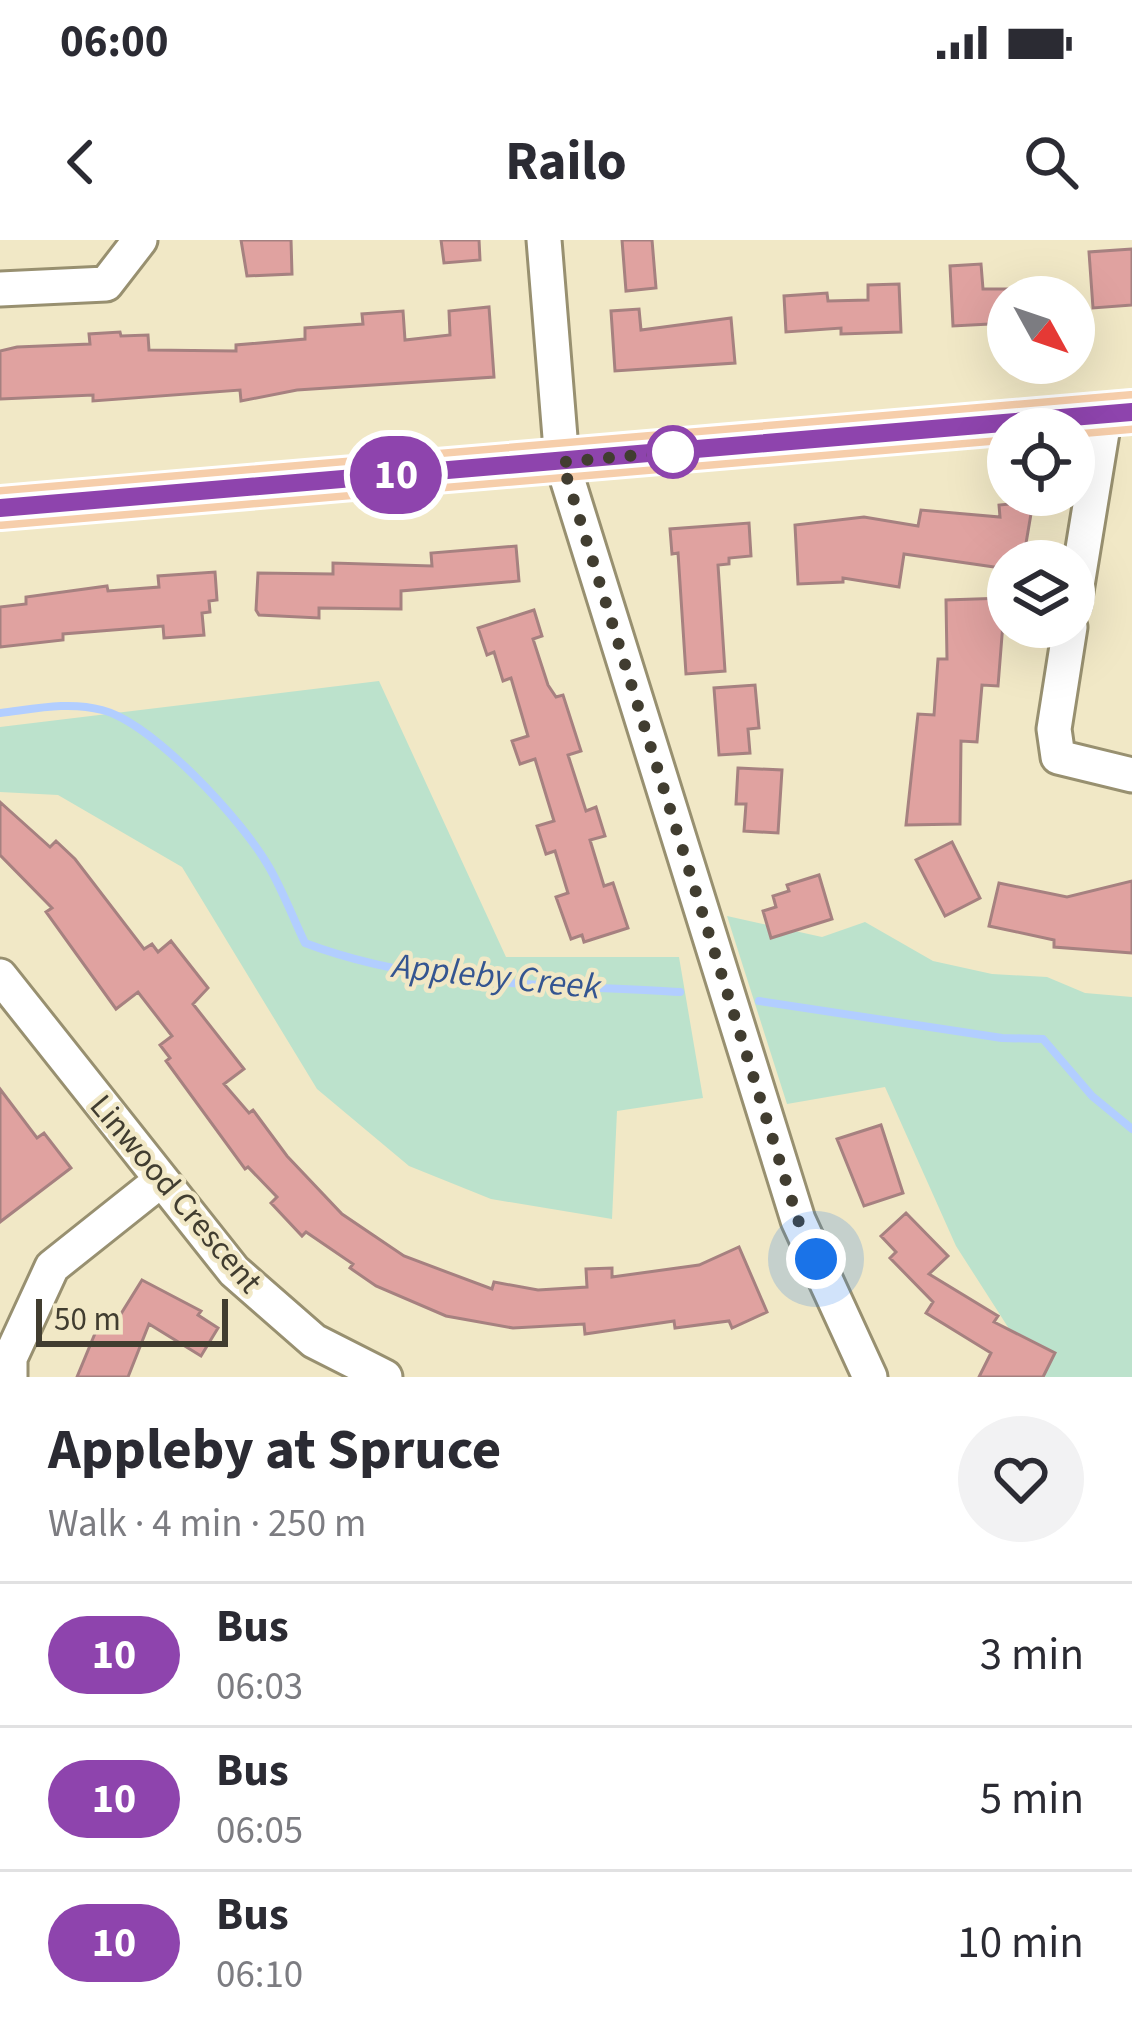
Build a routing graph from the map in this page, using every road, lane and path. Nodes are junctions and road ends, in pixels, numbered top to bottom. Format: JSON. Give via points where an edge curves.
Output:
{"nodes":[{"id":1,"x":140,"y":240,"type":"edge"},
{"id":2,"x":544,"y":240,"type":"edge"},
{"id":3,"x":0,"y":289,"type":"edge"},
{"id":4,"x":1118,"y":413,"type":"edge"},
{"id":5,"x":562,"y":462,"type":"junction"},
{"id":6,"x":0,"y":508,"type":"edge"},
{"id":7,"x":1089,"y":540,"type":"edge"},
{"id":8,"x":1067,"y":648,"type":"edge"},
{"id":9,"x":1132,"y":775,"type":"edge"},
{"id":10,"x":0,"y":976,"type":"edge"},
{"id":11,"x":160,"y":1180,"type":"junction"},
{"id":12,"x":10,"y":1377,"type":"edge"},
{"id":13,"x":385,"y":1377,"type":"edge"},
{"id":14,"x":870,"y":1377,"type":"edge"}],
"edges":[{"from":1,"to":3,"type":"street","via":[[106,284]]},
{"from":2,"to":5,"type":"street"},
{"from":4,"to":5,"type":"main road"},
{"from":4,"to":7,"type":"street"},
{"from":5,"to":6,"type":"main road"},
{"from":5,"to":14,"type":"street","via":[[798,1220]]},
{"from":8,"to":9,"type":"street","via":[[1054,729],[1058,757]]},
{"from":10,"to":11,"type":"street","name":"Linwood Crescent"},
{"from":11,"to":12,"type":"street","via":[[52,1267],[10,1358]]},
{"from":11,"to":13,"type":"street","name":"Linwood Crescent","via":[[234,1271],[314,1341]]}]}
